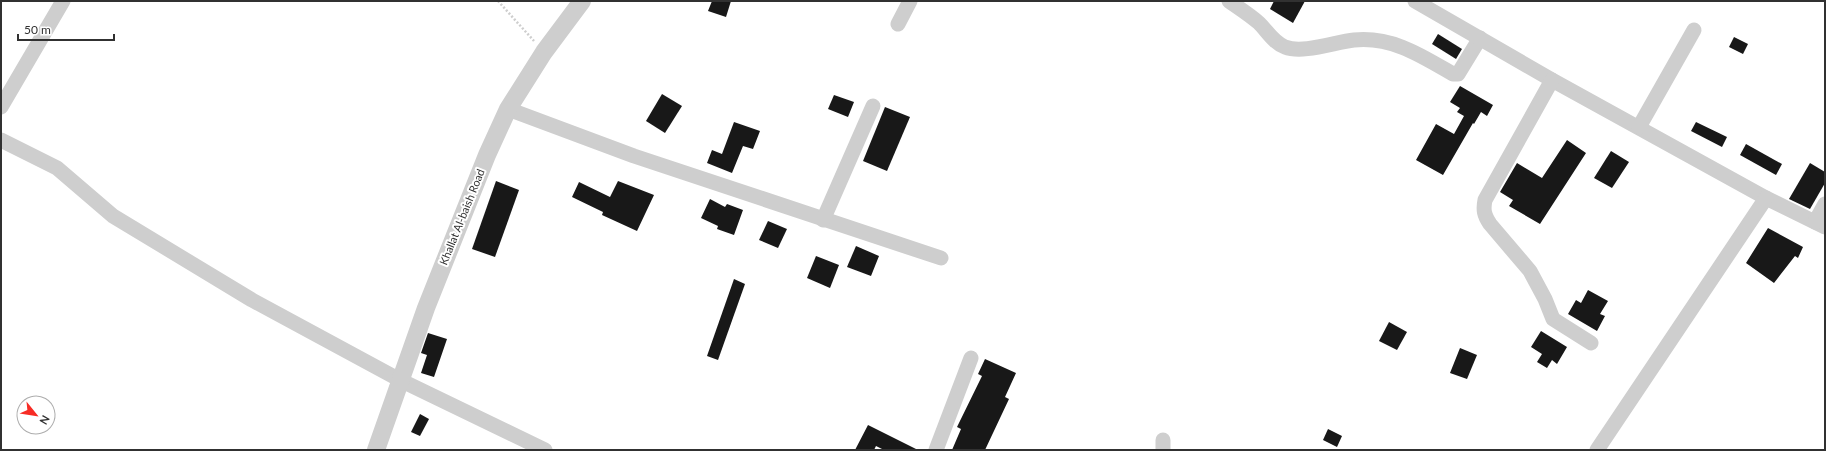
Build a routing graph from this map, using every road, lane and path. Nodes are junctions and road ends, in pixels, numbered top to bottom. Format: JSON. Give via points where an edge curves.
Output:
{"nodes":[{"id":1,"x":63,"y":1,"type":"edge"},
{"id":2,"x":498,"y":1,"type":"edge"},
{"id":3,"x":582,"y":1,"type":"edge"},
{"id":4,"x":910,"y":1,"type":"edge"},
{"id":5,"x":1230,"y":1,"type":"edge"},
{"id":6,"x":1415,"y":1,"type":"edge"},
{"id":7,"x":898,"y":24,"type":"dead end"},
{"id":8,"x":1694,"y":30,"type":"dead end"},
{"id":9,"x":1480,"y":38,"type":"junction"},
{"id":10,"x":544,"y":52,"type":"junction"},
{"id":11,"x":1552,"y":80,"type":"junction"},
{"id":12,"x":873,"y":106,"type":"dead end"},
{"id":13,"x":1,"y":107,"type":"edge"},
{"id":14,"x":508,"y":109,"type":"junction"},
{"id":15,"x":1639,"y":127,"type":"junction"},
{"id":16,"x":1,"y":140,"type":"edge"},
{"id":17,"x":1766,"y":198,"type":"junction"},
{"id":18,"x":1825,"y":204,"type":"edge"},
{"id":19,"x":823,"y":220,"type":"junction"},
{"id":20,"x":1820,"y":225,"type":"edge"},
{"id":21,"x":941,"y":258,"type":"dead end"},
{"id":22,"x":1591,"y":343,"type":"dead end"},
{"id":23,"x":971,"y":358,"type":"dead end"},
{"id":24,"x":400,"y":380,"type":"junction"},
{"id":25,"x":376,"y":450,"type":"edge"},
{"id":26,"x":545,"y":450,"type":"edge"},
{"id":27,"x":936,"y":450,"type":"edge"},
{"id":28,"x":1597,"y":450,"type":"edge"}],
"edges":[{"from":1,"to":13,"type":"street"},
{"from":2,"to":10,"type":"path"},
{"from":3,"to":10,"type":"street","name":"Khallat Al-baish Road"},
{"from":4,"to":7,"type":"street"},
{"from":5,"to":9,"type":"street","via":[[1286,48],[1306,48],[1356,40],[1386,42],[1416,52],[1453,74],[1458,74]]},
{"from":6,"to":9,"type":"street"},
{"from":8,"to":15,"type":"street"},
{"from":9,"to":11,"type":"street"},
{"from":10,"to":14,"type":"street","name":"Khallat Al-baish Road"},
{"from":11,"to":15,"type":"street"},
{"from":11,"to":22,"type":"street","via":[[1485,200],[1483,208],[1490,224],[1530,271],[1553,319]]},
{"from":12,"to":19,"type":"street"},
{"from":14,"to":19,"type":"street","via":[[634,156]]},
{"from":14,"to":24,"type":"street","name":"Khallat Al-baish Road","via":[[454,235]]},
{"from":15,"to":17,"type":"street"},
{"from":16,"to":24,"type":"street","via":[[58,168],[113,216],[239,292]]},
{"from":17,"to":20,"type":"street"},
{"from":17,"to":28,"type":"street"},
{"from":18,"to":20,"type":"street"},
{"from":19,"to":21,"type":"street"},
{"from":23,"to":27,"type":"street"},
{"from":24,"to":25,"type":"street","name":"Khallat Al-baish Road"},
{"from":24,"to":26,"type":"street"}]}
